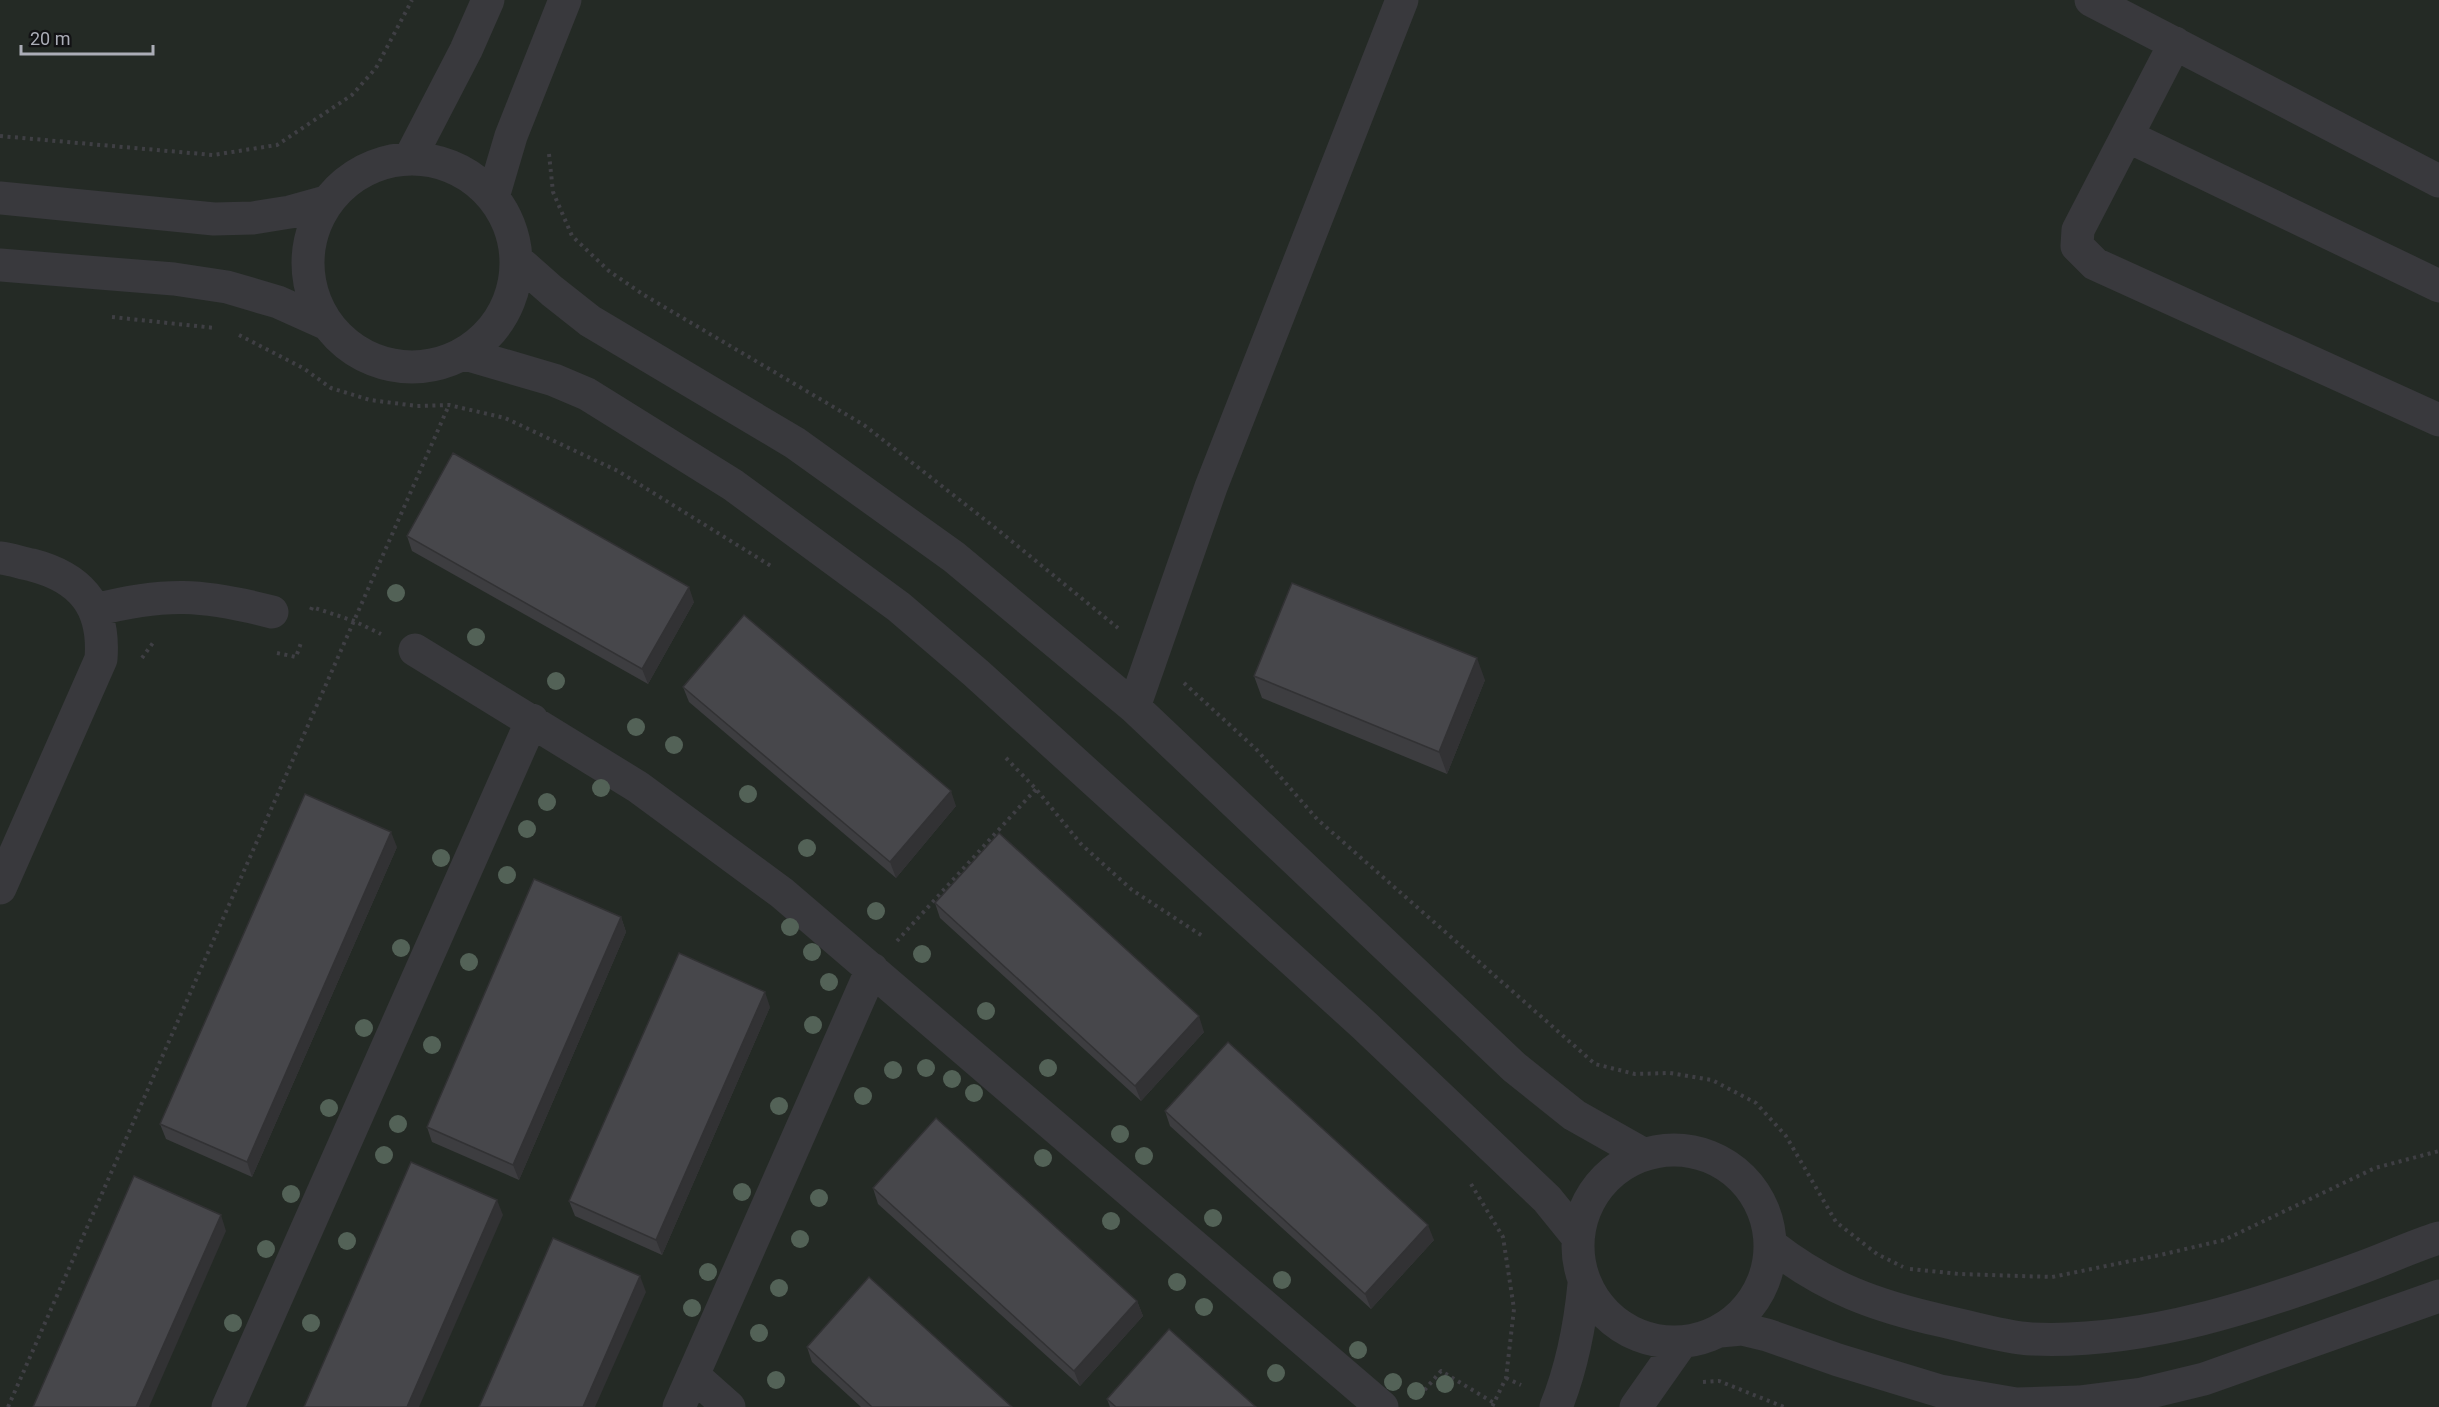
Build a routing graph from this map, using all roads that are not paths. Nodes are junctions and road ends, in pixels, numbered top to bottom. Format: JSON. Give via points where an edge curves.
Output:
{"nodes":[{"id":1,"x":488,"y":0,"type":"edge"},
{"id":2,"x":565,"y":0,"type":"edge"},
{"id":3,"x":1402,"y":0,"type":"edge"},
{"id":4,"x":2091,"y":0,"type":"edge"},
{"id":5,"x":2175,"y":43,"type":"junction"},
{"id":6,"x":2127,"y":136,"type":"junction"},
{"id":7,"x":410,"y":158,"type":"junction"},
{"id":8,"x":2439,"y":181,"type":"edge"},
{"id":9,"x":494,"y":197,"type":"junction"},
{"id":10,"x":0,"y":198,"type":"edge"},
{"id":11,"x":326,"y":202,"type":"junction"},
{"id":12,"x":518,"y":261,"type":"junction"},
{"id":13,"x":0,"y":265,"type":"edge"},
{"id":14,"x":2439,"y":286,"type":"edge"},
{"id":15,"x":327,"y":324,"type":"junction"},
{"id":16,"x":465,"y":354,"type":"junction"},
{"id":17,"x":2439,"y":420,"type":"edge"},
{"id":18,"x":0,"y":558,"type":"edge"},
{"id":19,"x":95,"y":610,"type":"junction"},
{"id":20,"x":272,"y":612,"type":"dead end"},
{"id":21,"x":416,"y":650,"type":"dead end"},
{"id":22,"x":1134,"y":707,"type":"junction"},
{"id":23,"x":532,"y":720,"type":"junction"},
{"id":24,"x":0,"y":888,"type":"edge"},
{"id":25,"x":872,"y":969,"type":"junction"},
{"id":26,"x":1643,"y":1154,"type":"junction"},
{"id":27,"x":1577,"y":1236,"type":"junction"},
{"id":28,"x":2439,"y":1238,"type":"edge"},
{"id":29,"x":1771,"y":1245,"type":"junction"},
{"id":30,"x":1584,"y":1284,"type":"junction"},
{"id":31,"x":2439,"y":1296,"type":"edge"},
{"id":32,"x":1720,"y":1331,"type":"junction"},
{"id":33,"x":1681,"y":1343,"type":"junction"},
{"id":34,"x":693,"y":1375,"type":"junction"},
{"id":35,"x":228,"y":1407,"type":"edge"},
{"id":36,"x":679,"y":1407,"type":"edge"},
{"id":37,"x":729,"y":1407,"type":"edge"},
{"id":38,"x":1382,"y":1407,"type":"edge"},
{"id":39,"x":1556,"y":1407,"type":"edge"},
{"id":40,"x":1636,"y":1407,"type":"edge"}],
"edges":[{"from":1,"to":7,"type":"street"},
{"from":2,"to":9,"type":"street","via":[[522,107]]},
{"from":3,"to":22,"type":"street","via":[[1211,487]]},
{"from":4,"to":5,"type":"street"},
{"from":5,"to":6,"type":"street"},
{"from":5,"to":8,"type":"street"},
{"from":6,"to":14,"type":"street"},
{"from":6,"to":17,"type":"street","via":[[2078,230],[2076,246],[2095,264]]},
{"from":7,"to":9,"type":"street","via":[[442,162],[470,176]]},
{"from":7,"to":11,"type":"street","via":[[378,164],[349,179]]},
{"from":9,"to":12,"type":"street","via":[[506,216]]},
{"from":10,"to":11,"type":"street","via":[[214,219],[262,217]]},
{"from":11,"to":15,"type":"street","via":[[312,231],[307,263],[312,294]]},
{"from":12,"to":16,"type":"street","via":[[514,289],[504,315],[487,337]]},
{"from":12,"to":22,"type":"street","via":[[590,321],[795,443],[875,498],[954,557]]},
{"from":13,"to":15,"type":"street","via":[[227,287],[278,302]]},
{"from":15,"to":16,"type":"street","via":[[349,346],[375,362],[405,369],[436,366]]},
{"from":16,"to":27,"type":"street","via":[[587,394],[733,485],[900,607],[1365,1026],[1547,1199]]},
{"from":18,"to":19,"type":"street","via":[[48,569],[71,581]]},
{"from":19,"to":20,"type":"street","via":[[129,601],[198,597]]},
{"from":19,"to":24,"type":"street","via":[[101,626],[101,659]]},
{"from":21,"to":23,"type":"street"},
{"from":22,"to":26,"type":"street","via":[[1514,1068],[1574,1115]]},
{"from":23,"to":25,"type":"street","via":[[711,838]]},
{"from":23,"to":35,"type":"street"},
{"from":25,"to":34,"type":"street"},
{"from":25,"to":38,"type":"street"},
{"from":26,"to":27,"type":"street","via":[[1623,1163],[1591,1194]]},
{"from":26,"to":29,"type":"street","via":[[1672,1149],[1703,1154],[1730,1167],[1752,1188],[1766,1215]]},
{"from":27,"to":30,"type":"street"},
{"from":28,"to":29,"type":"street","via":[[2230,1311],[2161,1328],[2104,1336],[2031,1339],[1894,1310],[1823,1279]]},
{"from":29,"to":32,"type":"street","via":[[1766,1276],[1752,1304],[1738,1320]]},
{"from":30,"to":33,"type":"street","via":[[1600,1308],[1622,1328],[1648,1340]]},
{"from":30,"to":39,"type":"street","via":[[1576,1337]]},
{"from":31,"to":32,"type":"street","via":[[2204,1379],[2142,1394],[2079,1402],[2016,1404],[1940,1390],[1767,1335],[1742,1329]]},
{"from":32,"to":33,"type":"street"},
{"from":33,"to":40,"type":"street"},
{"from":34,"to":36,"type":"street"},
{"from":34,"to":37,"type":"street"}]}
